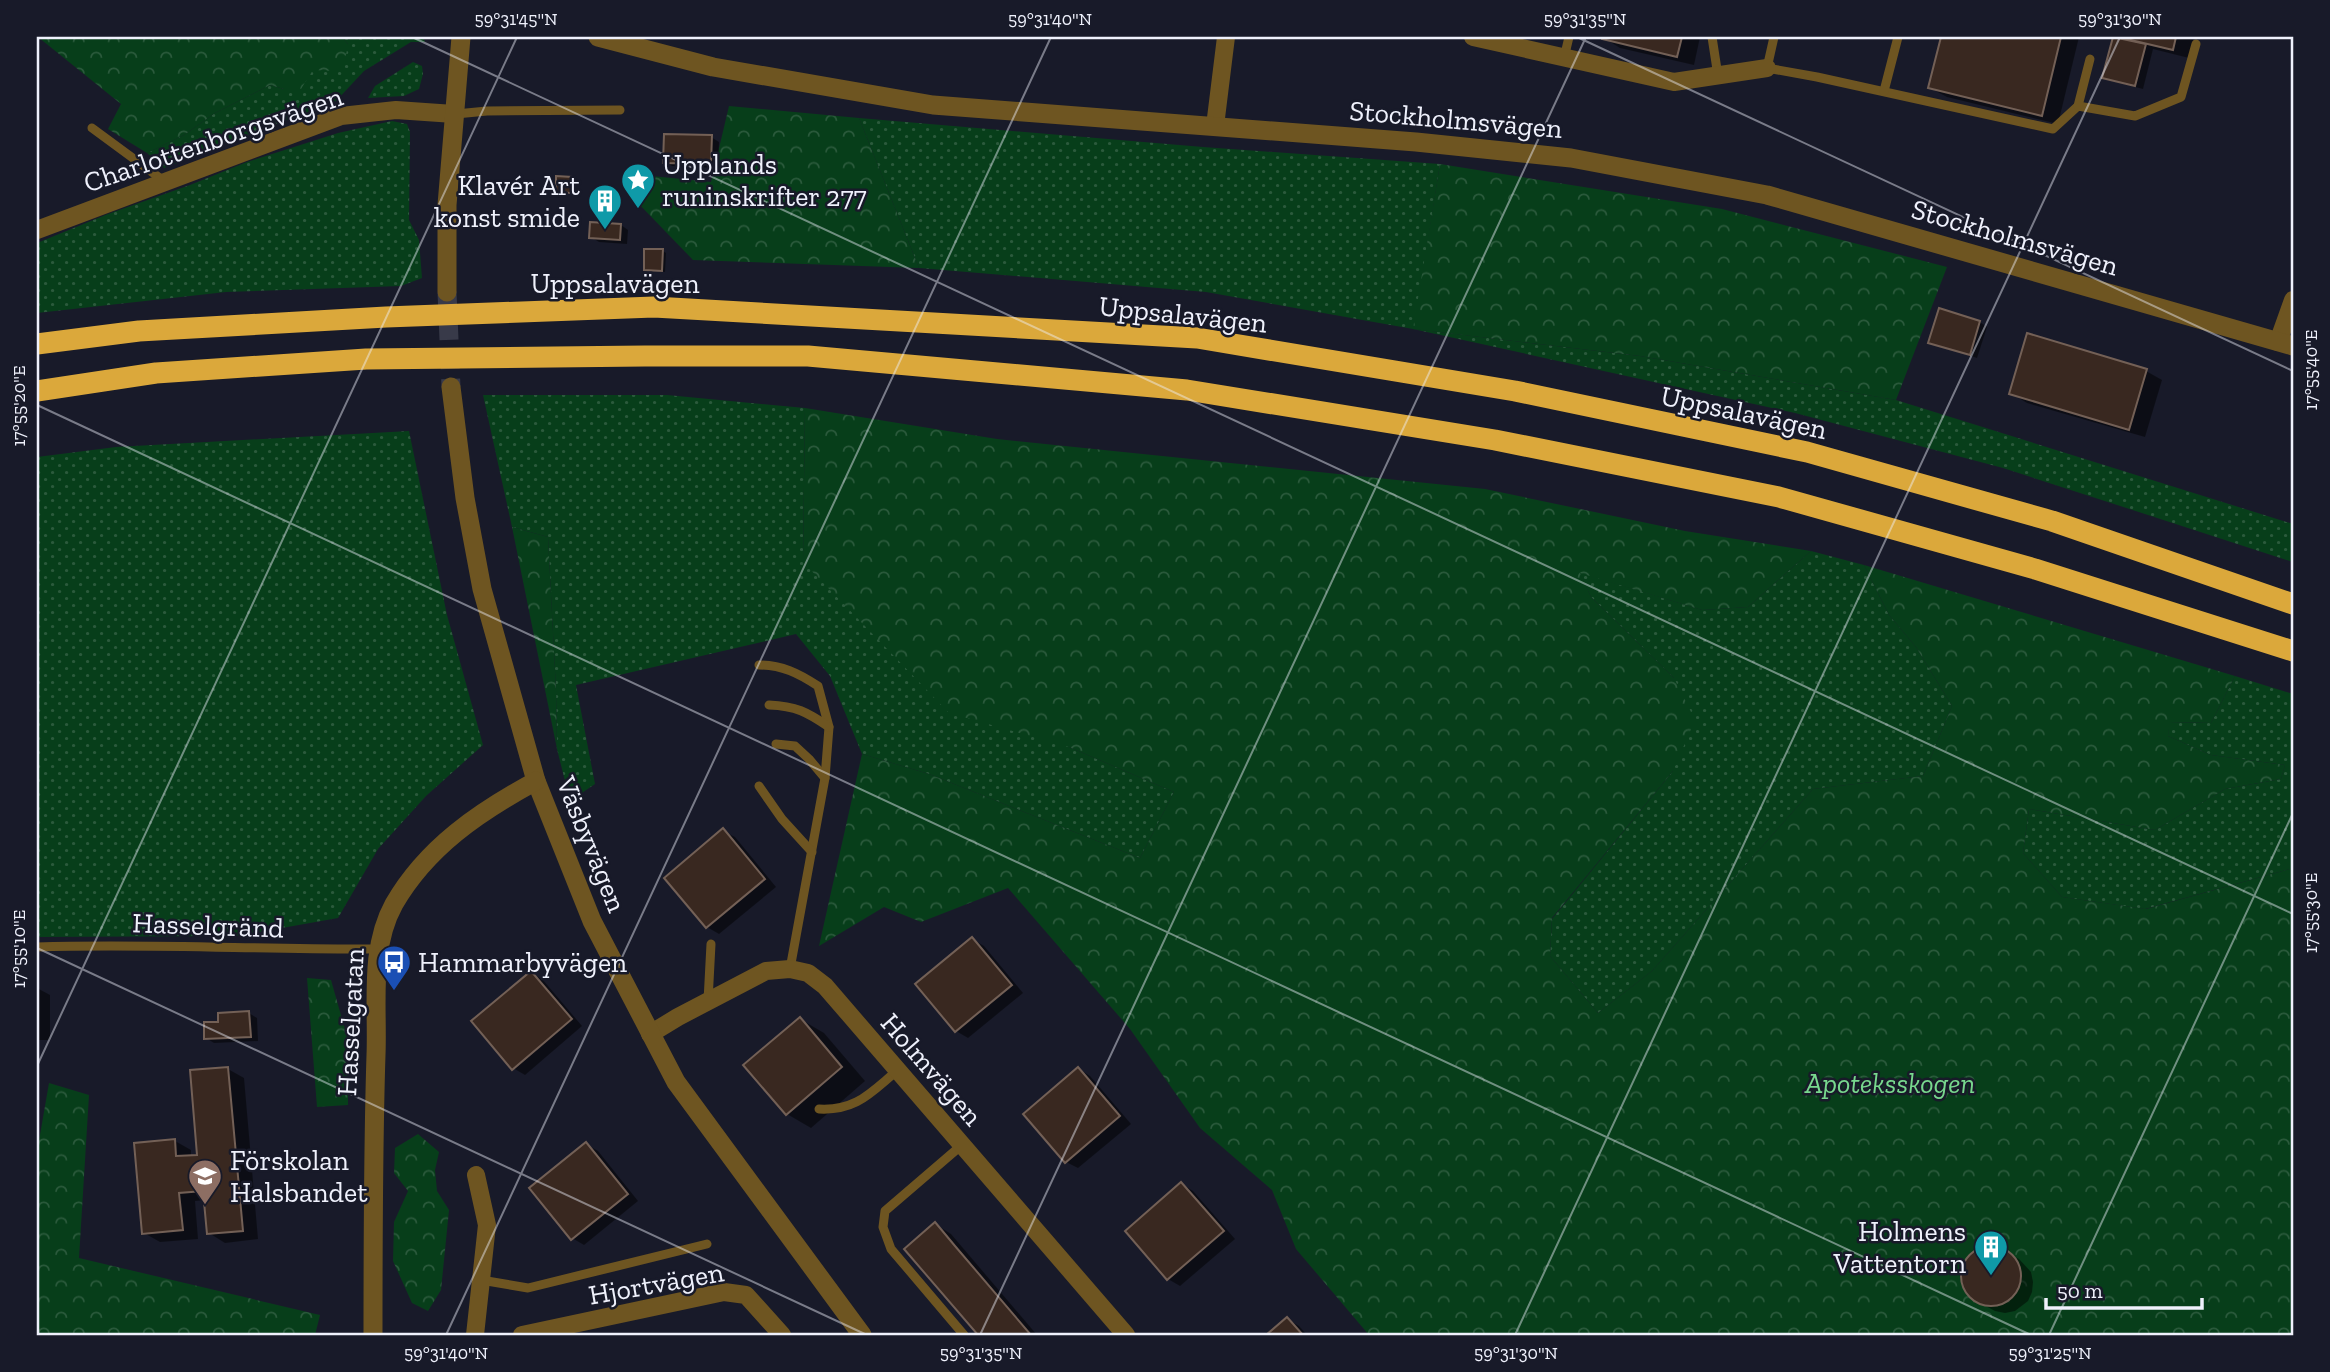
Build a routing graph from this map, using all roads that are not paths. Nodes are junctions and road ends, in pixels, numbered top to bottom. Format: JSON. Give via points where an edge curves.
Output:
{"nodes":[{"id":1,"x":461,"y":37,"type":"edge"},
{"id":2,"x":598,"y":37,"type":"edge"},
{"id":3,"x":1226,"y":37,"type":"edge"},
{"id":4,"x":1473,"y":37,"type":"edge"},
{"id":5,"x":1557,"y":37,"type":"edge"},
{"id":6,"x":1712,"y":37,"type":"edge"},
{"id":7,"x":1774,"y":37,"type":"edge"},
{"id":8,"x":1898,"y":37,"type":"edge"},
{"id":9,"x":1569,"y":38,"type":"edge"},
{"id":10,"x":2196,"y":44,"type":"dead end"},
{"id":11,"x":1564,"y":58,"type":"junction"},
{"id":12,"x":2090,"y":59,"type":"dead end"},
{"id":13,"x":1767,"y":68,"type":"junction"},
{"id":14,"x":1718,"y":76,"type":"junction"},
{"id":15,"x":1884,"y":91,"type":"junction"},
{"id":16,"x":2078,"y":106,"type":"junction"},
{"id":17,"x":620,"y":110,"type":"dead end"},
{"id":18,"x":454,"y":114,"type":"junction"},
{"id":19,"x":1215,"y":126,"type":"junction"},
{"id":20,"x":92,"y":128,"type":"dead end"},
{"id":21,"x":166,"y":182,"type":"junction"},
{"id":22,"x":37,"y":230,"type":"edge"},
{"id":23,"x":447,"y":292,"type":"tunnel mouth"},
{"id":24,"x":2293,"y":300,"type":"edge"},
{"id":25,"x":37,"y":344,"type":"edge"},
{"id":26,"x":2286,"y":344,"type":"edge"},
{"id":27,"x":451,"y":387,"type":"tunnel mouth"},
{"id":28,"x":37,"y":391,"type":"edge"},
{"id":29,"x":2293,"y":604,"type":"edge"},
{"id":30,"x":2293,"y":651,"type":"edge"},
{"id":31,"x":759,"y":664,"type":"dead end"},
{"id":32,"x":769,"y":705,"type":"dead end"},
{"id":33,"x":830,"y":727,"type":"junction"},
{"id":34,"x":776,"y":744,"type":"dead end"},
{"id":35,"x":824,"y":778,"type":"junction"},
{"id":36,"x":536,"y":781,"type":"junction"},
{"id":37,"x":759,"y":786,"type":"dead end"},
{"id":38,"x":812,"y":852,"type":"junction"},
{"id":39,"x":711,"y":944,"type":"dead end"},
{"id":40,"x":37,"y":947,"type":"edge"},
{"id":41,"x":378,"y":949,"type":"junction"},
{"id":42,"x":790,"y":969,"type":"junction"},
{"id":43,"x":708,"y":1001,"type":"junction"},
{"id":44,"x":650,"y":1034,"type":"junction"},
{"id":45,"x":898,"y":1070,"type":"junction"},
{"id":46,"x":820,"y":1109,"type":"dead end"},
{"id":47,"x":963,"y":1144,"type":"junction"},
{"id":48,"x":476,"y":1175,"type":"dead end"},
{"id":49,"x":707,"y":1244,"type":"dead end"},
{"id":50,"x":481,"y":1280,"type":"junction"},
{"id":51,"x":373,"y":1335,"type":"edge"},
{"id":52,"x":475,"y":1335,"type":"edge"},
{"id":53,"x":522,"y":1335,"type":"edge"},
{"id":54,"x":782,"y":1335,"type":"edge"},
{"id":55,"x":862,"y":1335,"type":"edge"},
{"id":56,"x":964,"y":1335,"type":"edge"},
{"id":57,"x":1126,"y":1335,"type":"edge"}],
"edges":[{"from":1,"to":18,"type":"street"},
{"from":2,"to":19,"type":"street","name":"Stockholmsvägen","via":[[713,67],[933,105]]},
{"from":3,"to":19,"type":"street"},
{"from":4,"to":11,"type":"street"},
{"from":5,"to":9,"type":"lane"},
{"from":6,"to":14,"type":"lane"},
{"from":7,"to":13,"type":"lane"},
{"from":8,"to":15,"type":"lane"},
{"from":9,"to":11,"type":"lane"},
{"from":10,"to":16,"type":"lane","via":[[2181,97],[2135,116]]},
{"from":11,"to":14,"type":"street","via":[[1674,82]]},
{"from":12,"to":16,"type":"lane"},
{"from":13,"to":14,"type":"street"},
{"from":13,"to":15,"type":"lane"},
{"from":15,"to":16,"type":"lane","via":[[2053,129]]},
{"from":17,"to":18,"type":"lane","name":"Charlottenborgsvägen"},
{"from":18,"to":21,"type":"street","name":"Charlottenborgsvägen","via":[[396,110],[341,116]]},
{"from":18,"to":23,"type":"street"},
{"from":19,"to":26,"type":"street","name":"Stockholmsvägen","via":[[1570,158],[1767,195]]},
{"from":20,"to":21,"type":"lane"},
{"from":21,"to":22,"type":"street","name":"Charlottenborgsvägen"},
{"from":24,"to":26,"type":"street"},
{"from":25,"to":29,"type":"highway","name":"Uppsalavägen","via":[[166,329],[654,307],[1197,338],[1516,391],[1807,452],[2052,521]]},
{"from":27,"to":36,"type":"street","name":"Väsbyvägen","via":[[482,589]]},
{"from":28,"to":30,"type":"highway","via":[[156,373],[366,359],[645,356],[808,356],[1186,390],[1495,440],[1779,497],[2035,569]]},
{"from":31,"to":33,"type":"lane","via":[[776,665],[818,686]]},
{"from":32,"to":33,"type":"lane","via":[[791,706]]},
{"from":33,"to":35,"type":"lane"},
{"from":34,"to":35,"type":"lane","via":[[794,746]]},
{"from":35,"to":38,"type":"lane"},
{"from":36,"to":41,"type":"street","name":"Hasselgatan","via":[[462,826],[420,866],[393,906]]},
{"from":36,"to":44,"type":"street","name":"Väsbyvägen","via":[[592,921]]},
{"from":37,"to":38,"type":"lane"},
{"from":38,"to":42,"type":"lane"},
{"from":39,"to":43,"type":"lane"},
{"from":40,"to":41,"type":"lane","name":"Hasselgränd"},
{"from":41,"to":51,"type":"street","name":"Hasselgatan"},
{"from":42,"to":43,"type":"street","via":[[766,971]]},
{"from":42,"to":45,"type":"street","name":"Holmvägen","via":[[808,973],[825,986]]},
{"from":43,"to":44,"type":"street"},
{"from":44,"to":55,"type":"street","name":"Väsbyvägen","via":[[676,1082]]},
{"from":45,"to":46,"type":"lane","via":[[859,1102],[838,1110]]},
{"from":45,"to":47,"type":"street","name":"Holmvägen"},
{"from":47,"to":56,"type":"lane","via":[[885,1211],[883,1227],[891,1249]]},
{"from":47,"to":57,"type":"street","name":"Holmvägen"},
{"from":48,"to":50,"type":"street","via":[[487,1225]]},
{"from":49,"to":50,"type":"lane","via":[[528,1288]]},
{"from":50,"to":52,"type":"street"},
{"from":53,"to":54,"type":"street","name":"Hjortvägen","via":[[724,1292],[746,1294]]}]}
